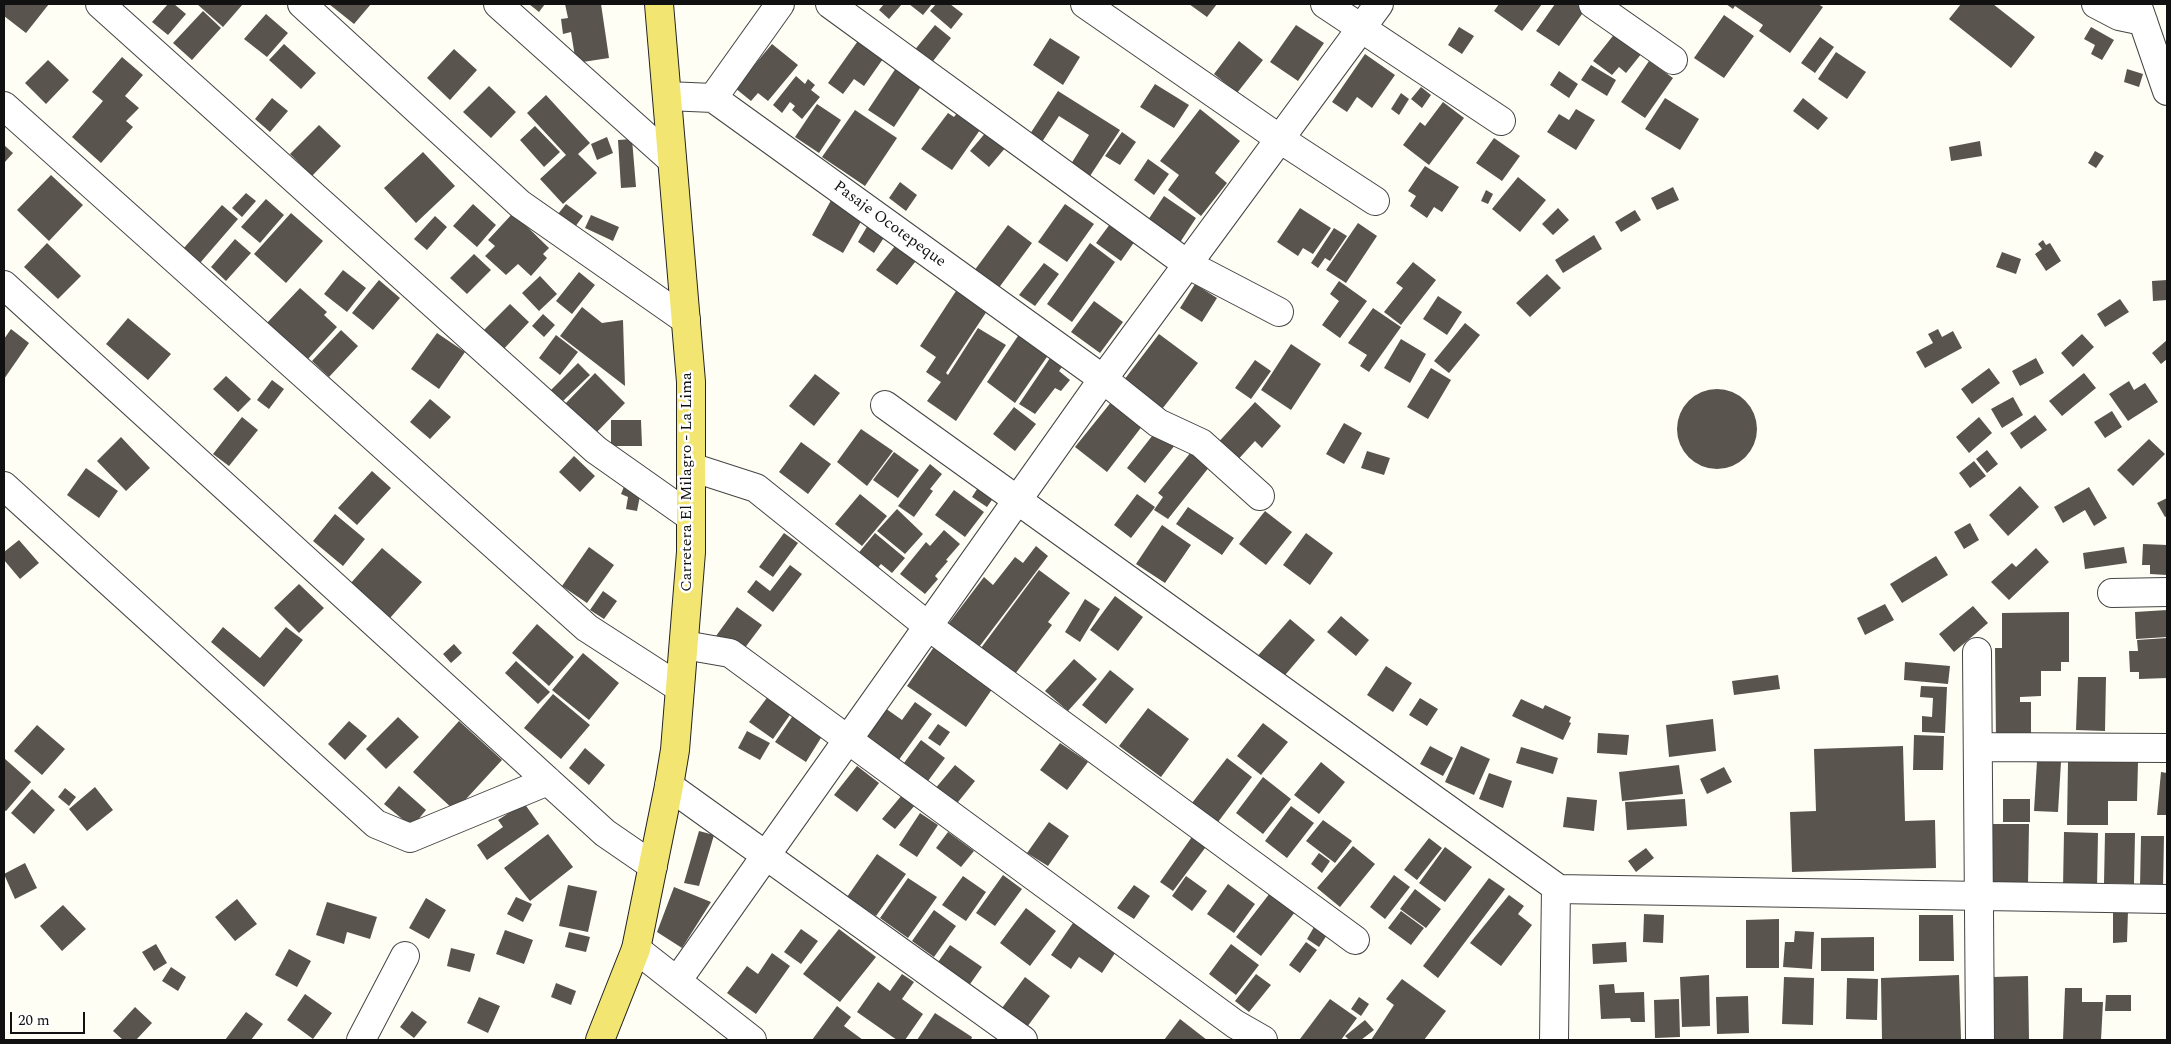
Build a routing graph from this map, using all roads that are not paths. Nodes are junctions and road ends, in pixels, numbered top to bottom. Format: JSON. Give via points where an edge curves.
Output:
{"nodes":[{"id":1,"x":100,"y":4,"type":"edge"},
{"id":2,"x":302,"y":4,"type":"edge"},
{"id":3,"x":498,"y":4,"type":"edge"},
{"id":4,"x":660,"y":4,"type":"edge"},
{"id":5,"x":780,"y":4,"type":"edge"},
{"id":6,"x":830,"y":4,"type":"edge"},
{"id":7,"x":1084,"y":4,"type":"edge"},
{"id":8,"x":1325,"y":4,"type":"edge"},
{"id":9,"x":1379,"y":4,"type":"edge"},
{"id":10,"x":1594,"y":4,"type":"edge"},
{"id":11,"x":2096,"y":4,"type":"edge"},
{"id":12,"x":2140,"y":12,"type":"edge"},
{"id":13,"x":1361,"y":29,"type":"junction"},
{"id":14,"x":1673,"y":60,"type":"dead end"},
{"id":15,"x":2167,"y":91,"type":"edge"},
{"id":16,"x":667,"y":96,"type":"junction"},
{"id":17,"x":713,"y":98,"type":"junction"},
{"id":18,"x":4,"y":106,"type":"edge"},
{"id":19,"x":1501,"y":121,"type":"dead end"},
{"id":20,"x":1280,"y":139,"type":"junction"},
{"id":21,"x":672,"y":160,"type":"junction"},
{"id":22,"x":1375,"y":201,"type":"dead end"},
{"id":23,"x":1187,"y":264,"type":"junction"},
{"id":24,"x":4,"y":285,"type":"edge"},
{"id":25,"x":1279,"y":312,"type":"dead end"},
{"id":26,"x":686,"y":320,"type":"junction"},
{"id":27,"x":1103,"y":379,"type":"junction"},
{"id":28,"x":885,"y":405,"type":"dead end"},
{"id":29,"x":691,"y":467,"type":"junction"},
{"id":30,"x":4,"y":486,"type":"edge"},
{"id":31,"x":1260,"y":496,"type":"dead end"},
{"id":32,"x":1017,"y":500,"type":"junction"},
{"id":33,"x":691,"y":517,"type":"junction"},
{"id":34,"x":2167,"y":592,"type":"edge"},
{"id":35,"x":2112,"y":593,"type":"dead end"},
{"id":36,"x":928,"y":626,"type":"junction"},
{"id":37,"x":684,"y":645,"type":"junction"},
{"id":38,"x":1978,"y":652,"type":"dead end"},
{"id":39,"x":680,"y":688,"type":"junction"},
{"id":40,"x":848,"y":740,"type":"junction"},
{"id":41,"x":1978,"y":747,"type":"junction"},
{"id":42,"x":2167,"y":748,"type":"edge"},
{"id":43,"x":548,"y":781,"type":"junction"},
{"id":44,"x":668,"y":786,"type":"junction"},
{"id":45,"x":766,"y":857,"type":"junction"},
{"id":46,"x":653,"y":866,"type":"junction"},
{"id":47,"x":1556,"y":889,"type":"junction"},
{"id":48,"x":1979,"y":897,"type":"junction"},
{"id":49,"x":2167,"y":899,"type":"edge"},
{"id":50,"x":1355,"y":940,"type":"dead end"},
{"id":51,"x":636,"y":950,"type":"junction"},
{"id":52,"x":405,"y":956,"type":"dead end"},
{"id":53,"x":678,"y":981,"type":"junction"},
{"id":54,"x":361,"y":1040,"type":"edge"},
{"id":55,"x":600,"y":1040,"type":"edge"},
{"id":56,"x":752,"y":1040,"type":"edge"},
{"id":57,"x":1024,"y":1040,"type":"edge"},
{"id":58,"x":1263,"y":1040,"type":"edge"},
{"id":59,"x":1554,"y":1040,"type":"edge"},
{"id":60,"x":1980,"y":1040,"type":"edge"}],
"edges":[{"from":1,"to":33,"type":"street","via":[[596,450]]},
{"from":2,"to":26,"type":"street","via":[[520,204]]},
{"from":3,"to":21,"type":"street"},
{"from":4,"to":16,"type":"main road","name":"Carretera El Milagro - La Lima"},
{"from":5,"to":17,"type":"street"},
{"from":6,"to":23,"type":"street"},
{"from":7,"to":20,"type":"street"},
{"from":8,"to":13,"type":"street"},
{"from":9,"to":13,"type":"street"},
{"from":10,"to":14,"type":"street"},
{"from":11,"to":12,"type":"street","via":[[2119,16]]},
{"from":12,"to":15,"type":"street"},
{"from":13,"to":19,"type":"street"},
{"from":13,"to":20,"type":"street"},
{"from":16,"to":17,"type":"street"},
{"from":16,"to":21,"type":"main road","name":"Carretera El Milagro - La Lima"},
{"from":17,"to":27,"type":"street","name":"Pasaje Ocotepeque"},
{"from":18,"to":39,"type":"street","via":[[587,628]]},
{"from":20,"to":22,"type":"street"},
{"from":20,"to":23,"type":"street"},
{"from":21,"to":26,"type":"main road","name":"Carretera El Milagro - La Lima"},
{"from":23,"to":25,"type":"street"},
{"from":23,"to":27,"type":"street"},
{"from":24,"to":43,"type":"street"},
{"from":26,"to":29,"type":"main road","name":"Carretera El Milagro - La Lima","via":[[691,382]]},
{"from":27,"to":31,"type":"street","name":"Pasaje Ocotepeque","via":[[1158,423],[1201,443]]},
{"from":27,"to":32,"type":"street"},
{"from":28,"to":32,"type":"street"},
{"from":29,"to":33,"type":"main road","name":"Carretera El Milagro - La Lima"},
{"from":29,"to":36,"type":"street","via":[[756,488]]},
{"from":30,"to":43,"type":"street","via":[[376,824],[410,838]]},
{"from":32,"to":36,"type":"street"},
{"from":32,"to":47,"type":"street"},
{"from":33,"to":37,"type":"main road","name":"Carretera El Milagro - La Lima","via":[[692,552]]},
{"from":34,"to":35,"type":"street"},
{"from":36,"to":40,"type":"street"},
{"from":36,"to":50,"type":"street"},
{"from":37,"to":39,"type":"main road","name":"Carretera El Milagro - La Lima"},
{"from":37,"to":40,"type":"street","via":[[730,653]]},
{"from":38,"to":41,"type":"street"},
{"from":39,"to":44,"type":"main road","name":"Carretera El Milagro - La Lima","via":[[675,750]]},
{"from":40,"to":45,"type":"street"},
{"from":40,"to":58,"type":"street","via":[[1227,1018]]},
{"from":41,"to":42,"type":"street"},
{"from":41,"to":48,"type":"street"},
{"from":43,"to":46,"type":"street","via":[[605,833]]},
{"from":44,"to":45,"type":"street"},
{"from":44,"to":46,"type":"main road","name":"Carretera El Milagro - La Lima"},
{"from":45,"to":53,"type":"street"},
{"from":45,"to":57,"type":"street"},
{"from":46,"to":51,"type":"main road","name":"Carretera El Milagro - La Lima"},
{"from":47,"to":48,"type":"street"},
{"from":47,"to":59,"type":"street"},
{"from":48,"to":49,"type":"street"},
{"from":48,"to":60,"type":"street"},
{"from":51,"to":53,"type":"street"},
{"from":51,"to":55,"type":"main road","name":"Carretera El Milagro - La Lima"},
{"from":52,"to":54,"type":"street"},
{"from":53,"to":56,"type":"street"}]}
